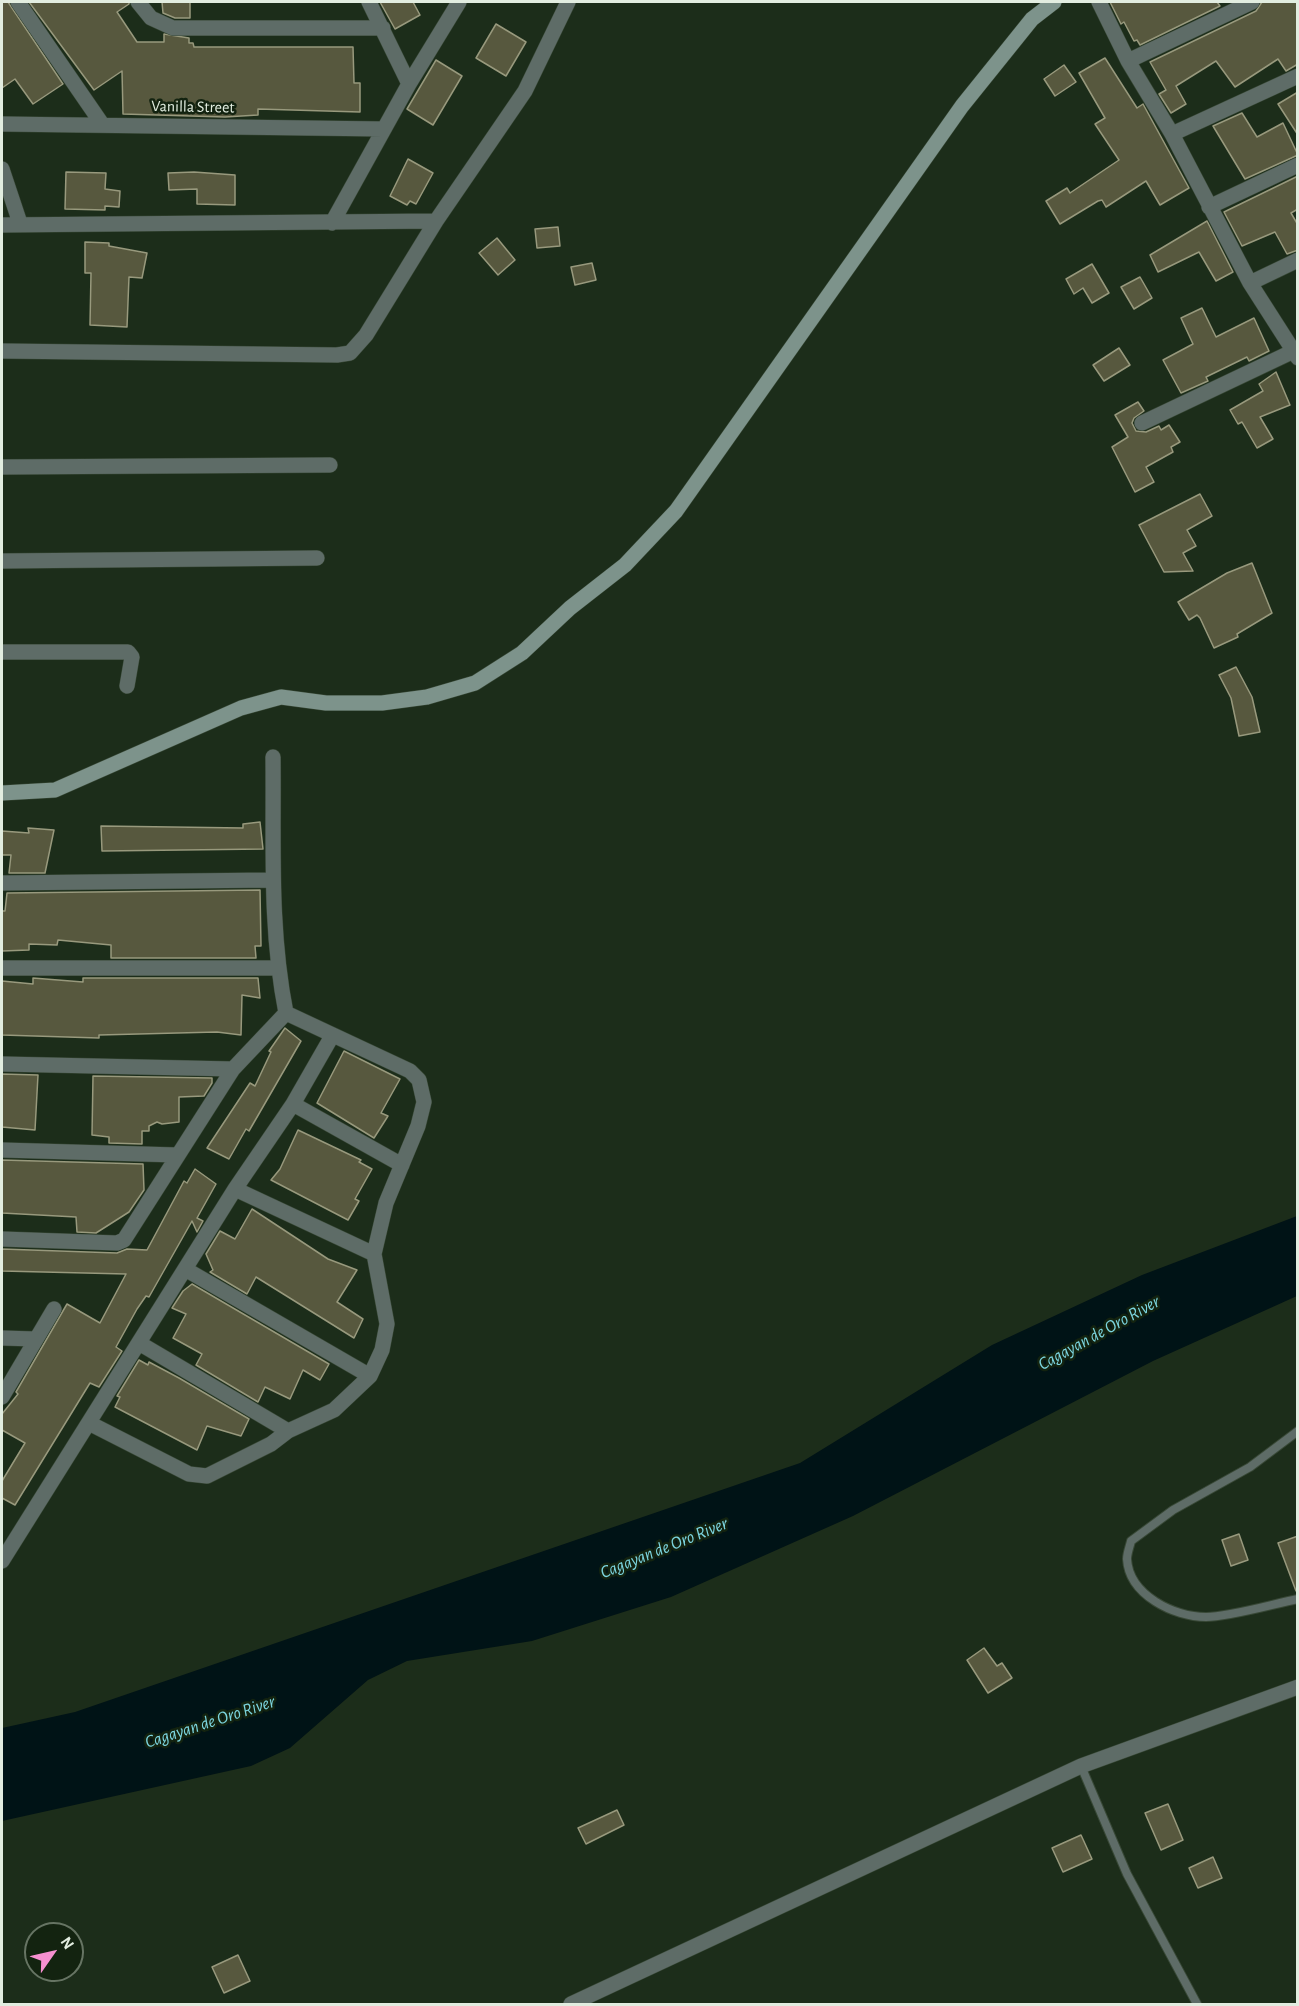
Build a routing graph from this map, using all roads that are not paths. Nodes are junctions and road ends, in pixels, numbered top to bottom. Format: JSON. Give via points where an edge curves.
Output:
{"nodes":[{"id":1,"x":18,"y":2,"type":"edge"},
{"id":2,"x":138,"y":2,"type":"edge"},
{"id":3,"x":369,"y":2,"type":"edge"},
{"id":4,"x":459,"y":2,"type":"edge"},
{"id":5,"x":568,"y":2,"type":"edge"},
{"id":6,"x":1054,"y":2,"type":"edge"},
{"id":7,"x":1099,"y":2,"type":"edge"},
{"id":8,"x":1252,"y":2,"type":"edge"},
{"id":9,"x":382,"y":28,"type":"junction"},
{"id":10,"x":1128,"y":62,"type":"junction"},
{"id":11,"x":1298,"y":76,"type":"edge"},
{"id":12,"x":409,"y":84,"type":"junction"},
{"id":13,"x":2,"y":124,"type":"edge"},
{"id":14,"x":102,"y":124,"type":"junction"},
{"id":15,"x":383,"y":129,"type":"junction"},
{"id":16,"x":1172,"y":134,"type":"junction"},
{"id":17,"x":1298,"y":165,"type":"edge"},
{"id":18,"x":2,"y":169,"type":"edge"},
{"id":19,"x":1209,"y":207,"type":"junction"},
{"id":20,"x":436,"y":221,"type":"junction"},
{"id":21,"x":20,"y":223,"type":"junction"},
{"id":22,"x":332,"y":223,"type":"junction"},
{"id":23,"x":2,"y":225,"type":"edge"},
{"id":24,"x":1298,"y":260,"type":"edge"},
{"id":25,"x":1250,"y":283,"type":"junction"},
{"id":26,"x":2,"y":351,"type":"edge"},
{"id":27,"x":1297,"y":353,"type":"edge"},
{"id":28,"x":1142,"y":423,"type":"dead end"},
{"id":29,"x":330,"y":465,"type":"dead end"},
{"id":30,"x":2,"y":467,"type":"edge"},
{"id":31,"x":317,"y":558,"type":"dead end"},
{"id":32,"x":2,"y":561,"type":"edge"},
{"id":33,"x":2,"y":652,"type":"edge"},
{"id":34,"x":127,"y":686,"type":"dead end"},
{"id":35,"x":273,"y":757,"type":"dead end"},
{"id":36,"x":2,"y":793,"type":"edge"},
{"id":37,"x":272,"y":880,"type":"junction"},
{"id":38,"x":2,"y":883,"type":"edge"},
{"id":39,"x":2,"y":968,"type":"edge"},
{"id":40,"x":277,"y":968,"type":"junction"},
{"id":41,"x":286,"y":1013,"type":"junction"},
{"id":42,"x":332,"y":1036,"type":"junction"},
{"id":43,"x":2,"y":1064,"type":"edge"},
{"id":44,"x":233,"y":1069,"type":"junction"},
{"id":45,"x":293,"y":1104,"type":"junction"},
{"id":46,"x":2,"y":1150,"type":"edge"},
{"id":47,"x":177,"y":1155,"type":"junction"},
{"id":48,"x":402,"y":1165,"type":"junction"},
{"id":49,"x":235,"y":1189,"type":"junction"},
{"id":50,"x":2,"y":1239,"type":"edge"},
{"id":51,"x":374,"y":1254,"type":"junction"},
{"id":52,"x":185,"y":1269,"type":"junction"},
{"id":53,"x":54,"y":1309,"type":"dead end"},
{"id":54,"x":2,"y":1338,"type":"edge"},
{"id":55,"x":35,"y":1339,"type":"junction"},
{"id":56,"x":139,"y":1343,"type":"junction"},
{"id":57,"x":370,"y":1377,"type":"junction"},
{"id":58,"x":2,"y":1396,"type":"edge"},
{"id":59,"x":89,"y":1423,"type":"junction"},
{"id":60,"x":288,"y":1431,"type":"junction"},
{"id":61,"x":1298,"y":1431,"type":"edge"},
{"id":62,"x":2,"y":1561,"type":"edge"},
{"id":63,"x":1298,"y":1599,"type":"edge"},
{"id":64,"x":1298,"y":1687,"type":"edge"},
{"id":65,"x":1080,"y":1766,"type":"junction"},
{"id":66,"x":571,"y":2004,"type":"edge"},
{"id":67,"x":1197,"y":2004,"type":"edge"}],
"edges":[{"from":1,"to":14,"type":"street"},
{"from":2,"to":9,"type":"street","via":[[151,18],[173,28]]},
{"from":3,"to":9,"type":"street"},
{"from":4,"to":12,"type":"street"},
{"from":5,"to":20,"type":"street","via":[[525,92]]},
{"from":6,"to":36,"type":"street","via":[[1032,20],[962,106],[676,511],[625,565],[570,608],[522,653],[475,683],[427,697],[381,703],[326,703],[281,697],[241,708],[55,790]]},
{"from":7,"to":10,"type":"street"},
{"from":8,"to":10,"type":"street"},
{"from":9,"to":12,"type":"street"},
{"from":10,"to":16,"type":"street"},
{"from":11,"to":16,"type":"street"},
{"from":12,"to":15,"type":"street"},
{"from":13,"to":14,"type":"street","name":"Vanilla Street"},
{"from":14,"to":15,"type":"street","name":"Vanilla Street"},
{"from":15,"to":22,"type":"street"},
{"from":16,"to":19,"type":"street"},
{"from":17,"to":19,"type":"street"},
{"from":18,"to":21,"type":"street"},
{"from":19,"to":25,"type":"street"},
{"from":20,"to":22,"type":"street"},
{"from":20,"to":26,"type":"street","via":[[366,335],[350,353],[337,356]]},
{"from":21,"to":22,"type":"street"},
{"from":21,"to":23,"type":"street"},
{"from":24,"to":25,"type":"street"},
{"from":25,"to":27,"type":"street"},
{"from":27,"to":28,"type":"street"},
{"from":29,"to":30,"type":"street"},
{"from":31,"to":32,"type":"street"},
{"from":33,"to":34,"type":"street","via":[[128,652],[132,657]]},
{"from":35,"to":37,"type":"street"},
{"from":37,"to":38,"type":"street"},
{"from":37,"to":40,"type":"street"},
{"from":39,"to":40,"type":"street"},
{"from":40,"to":41,"type":"street"},
{"from":41,"to":42,"type":"street"},
{"from":41,"to":44,"type":"street"},
{"from":42,"to":45,"type":"street"},
{"from":42,"to":48,"type":"street","via":[[410,1071],[419,1080],[424,1102]]},
{"from":43,"to":44,"type":"street"},
{"from":44,"to":47,"type":"street"},
{"from":45,"to":48,"type":"street"},
{"from":45,"to":49,"type":"street"},
{"from":46,"to":47,"type":"street"},
{"from":47,"to":50,"type":"street","via":[[128,1236],[117,1243]]},
{"from":48,"to":51,"type":"street","via":[[386,1203]]},
{"from":49,"to":51,"type":"street"},
{"from":49,"to":52,"type":"street"},
{"from":51,"to":57,"type":"street","via":[[387,1324],[382,1350]]},
{"from":52,"to":56,"type":"street"},
{"from":52,"to":57,"type":"street"},
{"from":53,"to":55,"type":"street"},
{"from":54,"to":55,"type":"street"},
{"from":55,"to":58,"type":"street"},
{"from":56,"to":59,"type":"street"},
{"from":56,"to":60,"type":"street"},
{"from":57,"to":60,"type":"street","via":[[334,1410]]},
{"from":59,"to":60,"type":"street","via":[[189,1474],[207,1476],[271,1444]]},
{"from":59,"to":62,"type":"street"},
{"from":61,"to":63,"type":"lane","via":[[1250,1467],[1173,1510],[1131,1541],[1127,1558],[1136,1584],[1157,1603],[1178,1611],[1207,1617]]},
{"from":64,"to":65,"type":"street"},
{"from":65,"to":66,"type":"street"},
{"from":65,"to":67,"type":"lane","via":[[1127,1874]]}]}
